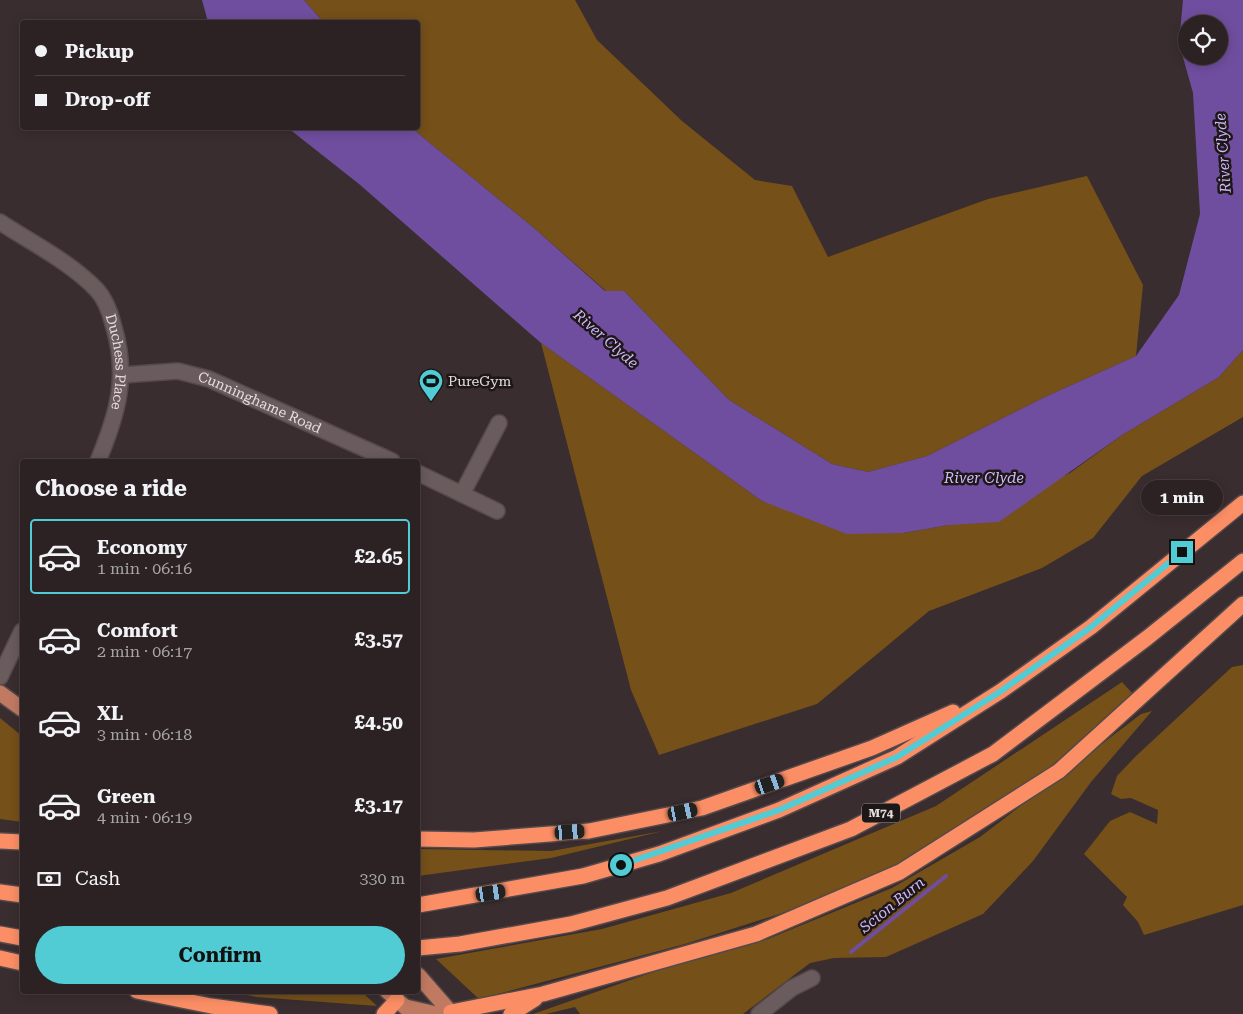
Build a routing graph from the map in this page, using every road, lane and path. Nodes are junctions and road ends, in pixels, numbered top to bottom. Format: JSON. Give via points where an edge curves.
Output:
{"nodes":[{"id":1,"x":0,"y":222,"type":"edge"},
{"id":2,"x":122,"y":375,"type":"junction"},
{"id":3,"x":499,"y":423,"type":"dead end"},
{"id":4,"x":99,"y":459,"type":"edge"},
{"id":5,"x":387,"y":459,"type":"edge"},
{"id":6,"x":420,"y":474,"type":"edge"},
{"id":7,"x":462,"y":494,"type":"junction"},
{"id":8,"x":1243,"y":503,"type":"edge"},
{"id":9,"x":497,"y":511,"type":"dead end"},
{"id":10,"x":1243,"y":561,"type":"edge"},
{"id":11,"x":1243,"y":604,"type":"edge"},
{"id":12,"x":20,"y":635,"type":"edge"},
{"id":13,"x":0,"y":677,"type":"edge"},
{"id":14,"x":1001,"y":691,"type":"junction"},
{"id":15,"x":0,"y":693,"type":"edge"},
{"id":16,"x":20,"y":708,"type":"edge"},
{"id":17,"x":0,"y":840,"type":"edge"},
{"id":18,"x":420,"y":840,"type":"edge"},
{"id":19,"x":20,"y":842,"type":"edge"},
{"id":20,"x":0,"y":892,"type":"edge"},
{"id":21,"x":20,"y":895,"type":"edge"},
{"id":22,"x":420,"y":905,"type":"edge"},
{"id":23,"x":0,"y":934,"type":"edge"},
{"id":24,"x":20,"y":938,"type":"edge"},
{"id":25,"x":420,"y":948,"type":"edge"},
{"id":26,"x":0,"y":958,"type":"edge"},
{"id":27,"x":20,"y":963,"type":"edge"},
{"id":28,"x":420,"y":978,"type":"edge"},
{"id":29,"x":812,"y":978,"type":"dead end"},
{"id":30,"x":152,"y":994,"type":"edge"},
{"id":31,"x":543,"y":994,"type":"junction"},
{"id":32,"x":400,"y":1001,"type":"edge"},
{"id":33,"x":270,"y":1014,"type":"edge"},
{"id":34,"x":384,"y":1014,"type":"edge"},
{"id":35,"x":444,"y":1014,"type":"edge"},
{"id":36,"x":511,"y":1014,"type":"edge"},
{"id":37,"x":759,"y":1014,"type":"edge"}],
"edges":[{"from":1,"to":2,"type":"street","name":"Duchess Place","via":[[79,273],[98,292],[109,310],[116,334]]},
{"from":2,"to":4,"type":"street","name":"Duchess Place","via":[[113,422]]},
{"from":2,"to":5,"type":"street","name":"Cunninghame Road","via":[[178,371],[201,377]]},
{"from":3,"to":7,"type":"street"},
{"from":6,"to":7,"type":"street"},
{"from":7,"to":9,"type":"street"},
{"from":8,"to":14,"type":"highway","via":[[1091,627]]},
{"from":10,"to":25,"type":"highway","number":"M74","via":[[994,754],[851,829],[667,898],[571,924]]},
{"from":11,"to":31,"type":"highway","via":[[1059,771],[900,872],[756,934]]},
{"from":12,"to":13,"type":"street"},
{"from":14,"to":18,"type":"highway","via":[[872,748],[702,808],[589,831],[474,840]]},
{"from":14,"to":22,"type":"highway","via":[[897,757],[779,810],[659,854],[583,876]]},
{"from":15,"to":16,"type":"main road"},
{"from":17,"to":19,"type":"highway"},
{"from":20,"to":21,"type":"highway"},
{"from":23,"to":24,"type":"highway"},
{"from":26,"to":27,"type":"highway"},
{"from":28,"to":35,"type":"main road"},
{"from":29,"to":37,"type":"street","via":[[792,988]]},
{"from":30,"to":33,"type":"highway"},
{"from":31,"to":35,"type":"highway"},
{"from":31,"to":36,"type":"highway"},
{"from":32,"to":34,"type":"highway"},
{"from":32,"to":35,"type":"main road"}]}
